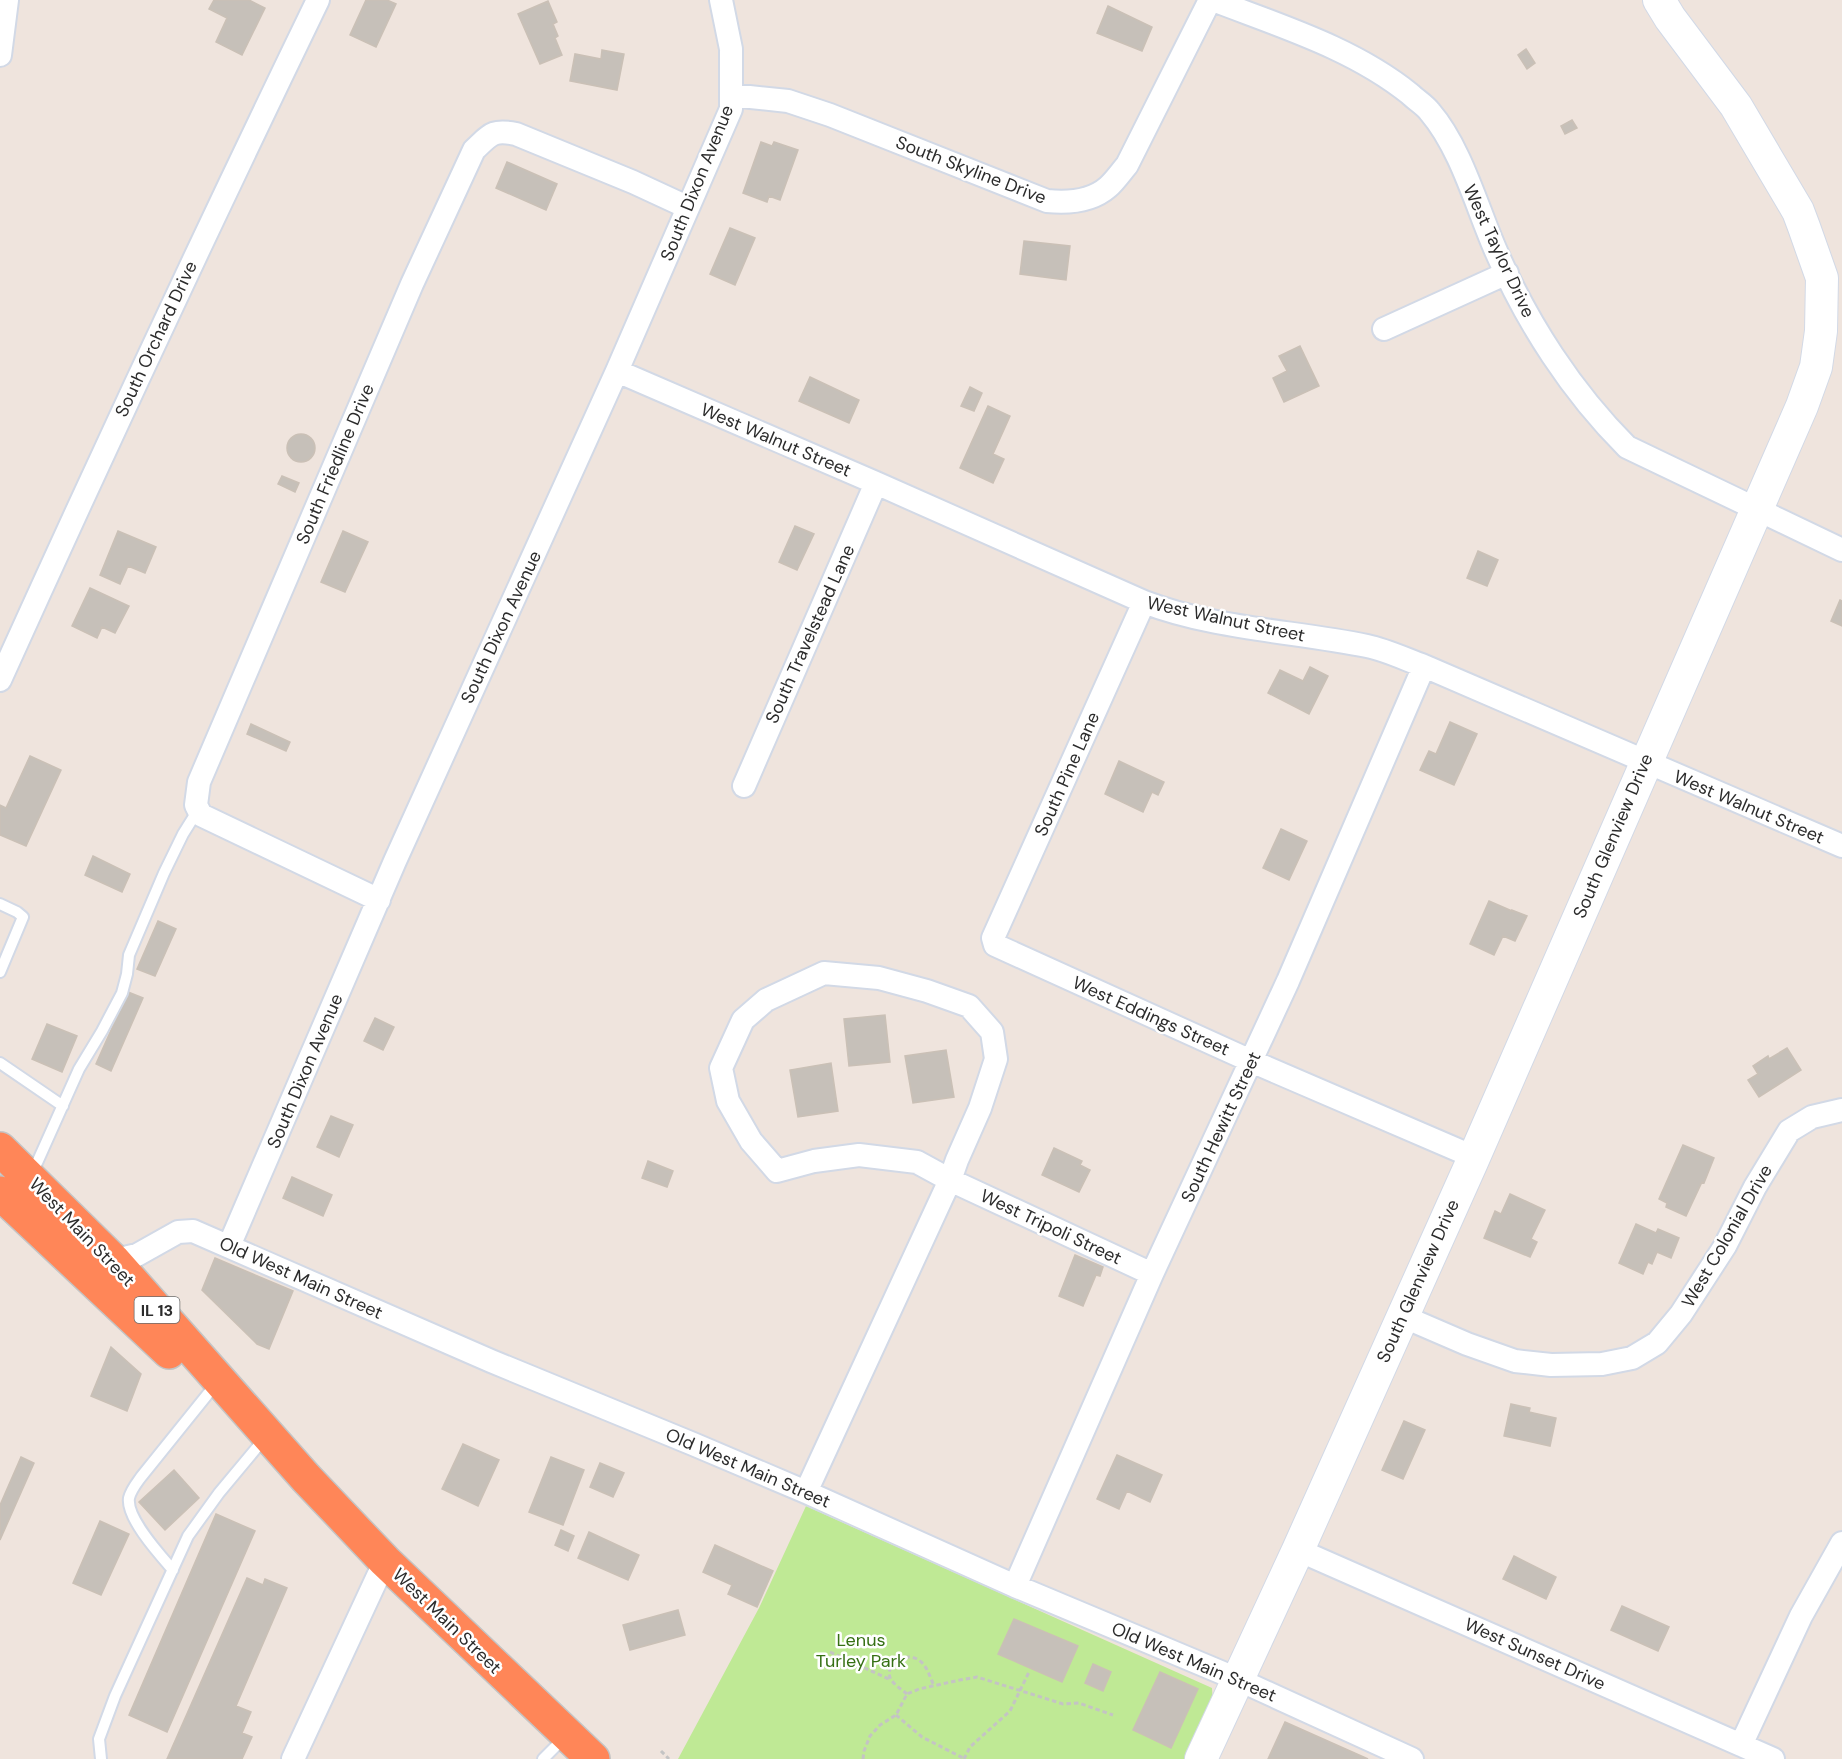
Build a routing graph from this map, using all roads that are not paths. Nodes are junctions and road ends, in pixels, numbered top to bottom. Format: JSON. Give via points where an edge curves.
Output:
{"nodes":[{"id":1,"x":7,"y":0,"type":"edge"},
{"id":2,"x":318,"y":0,"type":"edge"},
{"id":3,"x":721,"y":0,"type":"edge"},
{"id":4,"x":1212,"y":0,"type":"edge"},
{"id":5,"x":1659,"y":0,"type":"edge"},
{"id":6,"x":0,"y":55,"type":"edge"},
{"id":7,"x":731,"y":95,"type":"junction"},
{"id":8,"x":687,"y":207,"type":"junction"},
{"id":9,"x":1507,"y":273,"type":"junction"},
{"id":10,"x":1384,"y":329,"type":"dead end"},
{"id":11,"x":617,"y":371,"type":"junction"},
{"id":12,"x":876,"y":483,"type":"junction"},
{"id":13,"x":1757,"y":508,"type":"junction"},
{"id":14,"x":1842,"y":550,"type":"edge"},
{"id":15,"x":1144,"y":602,"type":"junction"},
{"id":16,"x":1424,"y":666,"type":"junction"},
{"id":17,"x":0,"y":680,"type":"edge"},
{"id":18,"x":1645,"y":762,"type":"junction"},
{"id":19,"x":744,"y":786,"type":"dead end"},
{"id":20,"x":199,"y":810,"type":"junction"},
{"id":21,"x":1842,"y":846,"type":"edge"},
{"id":22,"x":379,"y":900,"type":"junction"},
{"id":23,"x":0,"y":904,"type":"edge"},
{"id":24,"x":995,"y":945,"type":"joint"},
{"id":25,"x":0,"y":972,"type":"edge"},
{"id":26,"x":1251,"y":1061,"type":"junction"},
{"id":27,"x":0,"y":1063,"type":"edge"},
{"id":28,"x":63,"y":1106,"type":"junction"},
{"id":29,"x":1842,"y":1110,"type":"edge"},
{"id":30,"x":0,"y":1149,"type":"edge"},
{"id":31,"x":1474,"y":1157,"type":"junction"},
{"id":32,"x":950,"y":1180,"type":"junction"},
{"id":33,"x":14,"y":1191,"type":"edge"},
{"id":34,"x":229,"y":1246,"type":"junction"},
{"id":35,"x":113,"y":1260,"type":"junction"},
{"id":36,"x":80,"y":1270,"type":"junction"},
{"id":37,"x":1152,"y":1274,"type":"junction"},
{"id":38,"x":1402,"y":1316,"type":"junction"},
{"id":39,"x":211,"y":1390,"type":"junction"},
{"id":40,"x":264,"y":1439,"type":"junction"},
{"id":41,"x":306,"y":1478,"type":"junction"},
{"id":42,"x":806,"y":1492,"type":"junction"},
{"id":43,"x":1842,"y":1543,"type":"edge"},
{"id":44,"x":1298,"y":1550,"type":"junction"},
{"id":45,"x":385,"y":1561,"type":"junction"},
{"id":46,"x":173,"y":1570,"type":"junction"},
{"id":47,"x":1015,"y":1586,"type":"junction"},
{"id":48,"x":1237,"y":1679,"type":"junction"},
{"id":49,"x":567,"y":1735,"type":"junction"},
{"id":50,"x":1741,"y":1745,"type":"junction"},
{"id":51,"x":101,"y":1759,"type":"edge"},
{"id":52,"x":293,"y":1759,"type":"edge"},
{"id":53,"x":543,"y":1759,"type":"edge"},
{"id":54,"x":593,"y":1759,"type":"edge"},
{"id":55,"x":1201,"y":1759,"type":"edge"},
{"id":56,"x":1412,"y":1759,"type":"edge"},
{"id":57,"x":1773,"y":1759,"type":"edge"}],
"edges":[{"from":1,"to":6,"type":"street"},
{"from":2,"to":17,"type":"street","name":"South Orchard Drive"},
{"from":3,"to":7,"type":"street","name":"South Dixon Avenue","via":[[731,49]]},
{"from":4,"to":7,"type":"street","name":"South Skyline Drive","via":[[1126,165],[1107,188],[1079,201],[1047,201],[788,101]]},
{"from":4,"to":9,"type":"street","name":"West Taylor Drive","via":[[1337,49],[1396,83],[1430,111],[1450,141]]},
{"from":5,"to":13,"type":"street","name":"South Glenview Drive","via":[[1736,106],[1798,211],[1822,278],[1816,367]]},
{"from":7,"to":8,"type":"street","name":"South Dixon Avenue","via":[[731,109]]},
{"from":8,"to":11,"type":"street","name":"South Dixon Avenue"},
{"from":8,"to":20,"type":"street","name":"South Friedline Drive","via":[[516,134],[500,130],[474,150],[412,284],[199,782]]},
{"from":9,"to":10,"type":"street"},
{"from":9,"to":13,"type":"street","name":"West Taylor Drive","via":[[1560,366],[1602,422],[1627,447]]},
{"from":11,"to":12,"type":"street","name":"West Walnut Street"},
{"from":11,"to":22,"type":"street","name":"South Dixon Avenue"},
{"from":12,"to":15,"type":"street","name":"West Walnut Street"},
{"from":12,"to":19,"type":"street","name":"South Travelstead Lane"},
{"from":13,"to":14,"type":"street","name":"West Taylor Drive"},
{"from":13,"to":18,"type":"street","name":"South Glenview Drive"},
{"from":15,"to":16,"type":"street","name":"West Walnut Street","via":[[1256,629],[1369,646]]},
{"from":15,"to":24,"type":"street","name":"South Pine Lane","via":[[993,938]]},
{"from":16,"to":18,"type":"street","name":"West Walnut Street"},
{"from":16,"to":26,"type":"street","name":"South Hewitt Street"},
{"from":18,"to":21,"type":"street","name":"West Walnut Street"},
{"from":18,"to":31,"type":"street","name":"South Glenview Drive"},
{"from":20,"to":22,"type":"street","via":[[201,815]]},
{"from":20,"to":28,"type":"lane","via":[[155,893],[129,955],[122,993]]},
{"from":22,"to":34,"type":"street","name":"South Dixon Avenue"},
{"from":23,"to":25,"type":"lane","via":[[23,917]]},
{"from":24,"to":26,"type":"street","name":"West Eddings Street"},
{"from":26,"to":31,"type":"street","name":"West Eddings Street"},
{"from":26,"to":37,"type":"street","name":"South Hewitt Street"},
{"from":27,"to":28,"type":"lane"},
{"from":28,"to":33,"type":"lane"},
{"from":29,"to":38,"type":"street","name":"West Colonial Drive","via":[[1812,1117],[1789,1131],[1725,1246],[1681,1314],[1657,1343],[1632,1358],[1602,1364],[1515,1361]]},
{"from":30,"to":33,"type":"highway","name":"West Main Street","number":"IL 13"},
{"from":31,"to":38,"type":"street","name":"South Glenview Drive"},
{"from":32,"to":32,"type":"street","via":[[917,1162],[859,1155],[777,1171],[751,1142],[728,1101],[721,1068],[743,1020],[766,1000],[824,973],[879,978],[969,1006],[992,1032],[996,1059]]},
{"from":32,"to":37,"type":"street","name":"West Tripoli Street"},
{"from":32,"to":42,"type":"street"},
{"from":33,"to":35,"type":"highway","name":"West Main Street","number":"IL 13"},
{"from":33,"to":36,"type":"highway","name":"West Main Street","number":"IL 13"},
{"from":34,"to":35,"type":"street","name":"Old West Main Street","via":[[194,1231],[178,1232],[137,1255]]},
{"from":34,"to":42,"type":"street","name":"Old West Main Street","via":[[491,1362]]},
{"from":35,"to":36,"type":"street","name":"Old West Main Street"},
{"from":35,"to":41,"type":"highway","name":"West Main Street","number":"IL 13"},
{"from":36,"to":39,"type":"highway","name":"West Main Street","number":"IL 13"},
{"from":37,"to":47,"type":"street","name":"South Hewitt Street"},
{"from":38,"to":44,"type":"street","name":"South Glenview Drive"},
{"from":39,"to":40,"type":"highway","name":"West Main Street","number":"IL 13"},
{"from":39,"to":46,"type":"lane","via":[[141,1477],[129,1500],[146,1539]]},
{"from":40,"to":41,"type":"highway","name":"West Main Street","number":"IL 13"},
{"from":40,"to":46,"type":"lane","via":[[188,1536]]},
{"from":41,"to":45,"type":"highway","name":"West Main Street","number":"IL 13"},
{"from":42,"to":47,"type":"street","name":"Old West Main Street"},
{"from":43,"to":50,"type":"street","via":[[1801,1616]]},
{"from":44,"to":48,"type":"street","name":"South Glenview Drive"},
{"from":44,"to":50,"type":"street","name":"West Sunset Drive"},
{"from":45,"to":49,"type":"highway","name":"West Main Street","number":"IL 13"},
{"from":45,"to":52,"type":"street"},
{"from":46,"to":51,"type":"lane","via":[[115,1696],[99,1739]]},
{"from":47,"to":48,"type":"street","name":"Old West Main Street"},
{"from":48,"to":55,"type":"street","name":"South Glenview Drive"},
{"from":48,"to":56,"type":"street","name":"Old West Main Street"},
{"from":49,"to":53,"type":"lane"},
{"from":49,"to":54,"type":"highway","name":"West Main Street","number":"IL 13"},
{"from":50,"to":57,"type":"street","name":"West Sunset Drive"}]}
